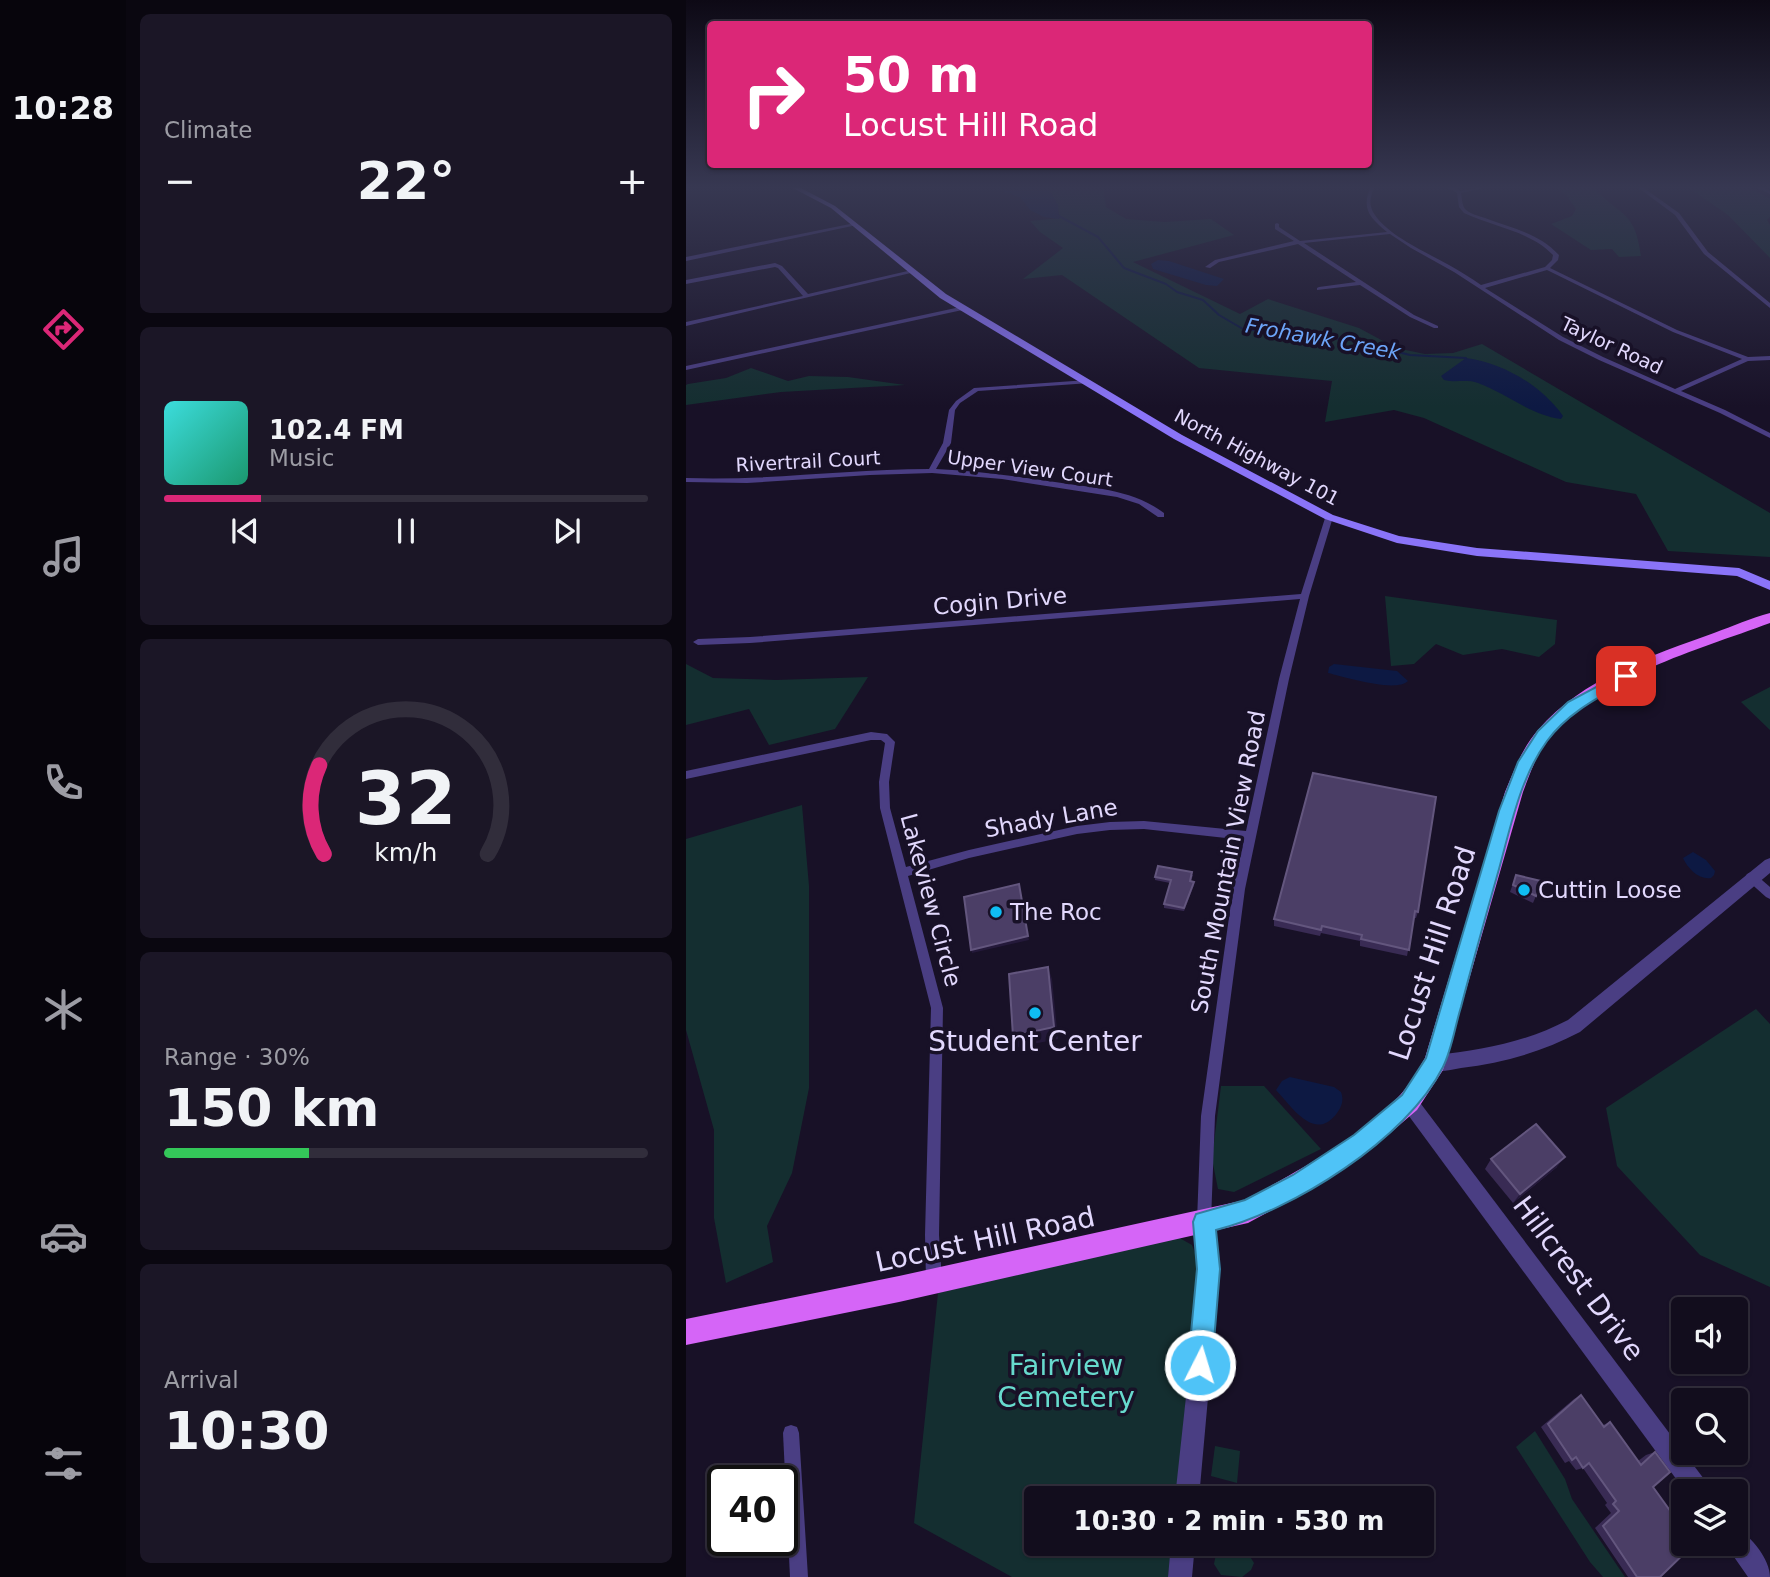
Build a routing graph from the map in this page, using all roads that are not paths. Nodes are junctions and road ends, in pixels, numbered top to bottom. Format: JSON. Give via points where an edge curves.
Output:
{"nodes":[{"id":1,"x":897,"y":260,"type":"edge"},
{"id":2,"x":1223,"y":260,"type":"edge"},
{"id":3,"x":1325,"y":260,"type":"edge"},
{"id":4,"x":1435,"y":260,"type":"edge"},
{"id":5,"x":1555,"y":260,"type":"edge"},
{"id":6,"x":1714,"y":260,"type":"edge"},
{"id":7,"x":1208,"y":267,"type":"dead end"},
{"id":8,"x":1547,"y":268,"type":"junction"},
{"id":9,"x":912,"y":272,"type":"junction"},
{"id":10,"x":686,"y":282,"type":"edge"},
{"id":11,"x":1361,"y":283,"type":"junction"},
{"id":12,"x":1481,"y":287,"type":"junction"},
{"id":13,"x":1319,"y":289,"type":"dead end"},
{"id":14,"x":806,"y":296,"type":"junction"},
{"id":15,"x":1770,"y":306,"type":"edge"},
{"id":16,"x":965,"y":308,"type":"junction"},
{"id":17,"x":686,"y":324,"type":"edge"},
{"id":18,"x":1436,"y":327,"type":"dead end"},
{"id":19,"x":1770,"y":358,"type":"edge"},
{"id":20,"x":1747,"y":359,"type":"junction"},
{"id":21,"x":686,"y":368,"type":"edge"},
{"id":22,"x":1088,"y":382,"type":"junction"},
{"id":23,"x":1675,"y":391,"type":"junction"},
{"id":24,"x":1770,"y":436,"type":"edge"},
{"id":25,"x":931,"y":471,"type":"junction"},
{"id":26,"x":686,"y":480,"type":"edge"},
{"id":27,"x":1161,"y":515,"type":"dead end"},
{"id":28,"x":1329,"y":517,"type":"junction"},
{"id":29,"x":1770,"y":586,"type":"edge"},
{"id":30,"x":1304,"y":596,"type":"junction"},
{"id":31,"x":1770,"y":618,"type":"edge"},
{"id":32,"x":698,"y":642,"type":"dead end"},
{"id":33,"x":686,"y":775,"type":"edge"},
{"id":34,"x":1250,"y":836,"type":"junction"},
{"id":35,"x":1770,"y":864,"type":"edge"},
{"id":36,"x":903,"y":873,"type":"junction"},
{"id":37,"x":1751,"y":877,"type":"junction"},
{"id":38,"x":1770,"y":894,"type":"edge"},
{"id":39,"x":1435,"y":1063,"type":"junction"},
{"id":40,"x":1409,"y":1102,"type":"junction"},
{"id":41,"x":1204,"y":1222,"type":"junction"},
{"id":42,"x":934,"y":1280,"type":"junction"},
{"id":43,"x":686,"y":1332,"type":"edge"},
{"id":44,"x":792,"y":1433,"type":"dead end"},
{"id":45,"x":1690,"y":1479,"type":"edge"},
{"id":46,"x":1188,"y":1486,"type":"edge"},
{"id":47,"x":1182,"y":1556,"type":"edge"},
{"id":48,"x":1747,"y":1556,"type":"edge"},
{"id":49,"x":799,"y":1577,"type":"edge"},
{"id":50,"x":1180,"y":1577,"type":"edge"},
{"id":51,"x":1763,"y":1577,"type":"edge"}],
"edges":[{"from":1,"to":9,"type":"main road","name":"North Highway 101"},
{"from":2,"to":7,"type":"street"},
{"from":3,"to":11,"type":"street"},
{"from":4,"to":12,"type":"street","name":"Taylor Road"},
{"from":5,"to":8,"type":"street"},
{"from":6,"to":15,"type":"street"},
{"from":8,"to":12,"type":"street"},
{"from":8,"to":20,"type":"street","via":[[1675,331]]},
{"from":9,"to":14,"type":"street"},
{"from":9,"to":16,"type":"main road","name":"North Highway 101"},
{"from":10,"to":14,"type":"street","via":[[775,265]]},
{"from":11,"to":13,"type":"street"},
{"from":11,"to":18,"type":"street"},
{"from":12,"to":23,"type":"street","name":"Taylor Road","via":[[1555,336]]},
{"from":14,"to":17,"type":"street"},
{"from":16,"to":21,"type":"street"},
{"from":16,"to":22,"type":"main road","name":"North Highway 101"},
{"from":19,"to":20,"type":"street"},
{"from":20,"to":23,"type":"street"},
{"from":22,"to":25,"type":"street","via":[[1003,388],[964,398],[952,410],[947,443]]},
{"from":22,"to":28,"type":"main road","name":"North Highway 101","via":[[1178,437]]},
{"from":23,"to":24,"type":"street","name":"Taylor Road"},
{"from":25,"to":26,"type":"street","name":"Rivertrail Court","via":[[737,482]]},
{"from":25,"to":27,"type":"street","name":"Upper View Court","via":[[1101,491],[1151,506]]},
{"from":28,"to":29,"type":"main road","name":"North Highway 101","via":[[1397,539],[1454,549],[1739,572]]},
{"from":28,"to":30,"type":"street","name":"South Mountain View Road"},
{"from":30,"to":32,"type":"street","name":"Cogin Drive"},
{"from":30,"to":34,"type":"street","name":"South Mountain View Road"},
{"from":31,"to":39,"type":"main road","name":"Locust Hill Road","via":[[1609,684],[1573,706],[1543,735],[1525,762],[1507,811]]},
{"from":33,"to":36,"type":"street","name":"Lakeview Circle","via":[[883,737],[891,748],[883,797]]},
{"from":34,"to":36,"type":"street","name":"Shady Lane","via":[[1110,826],[969,854]]},
{"from":34,"to":41,"type":"street","name":"South Mountain View Road","via":[[1218,1027],[1206,1142]]},
{"from":35,"to":37,"type":"street"},
{"from":36,"to":42,"type":"street","name":"Lakeview Circle","via":[[937,1008]]},
{"from":37,"to":38,"type":"street"},
{"from":37,"to":39,"type":"street","via":[[1574,1026],[1517,1050]]},
{"from":39,"to":40,"type":"main road","name":"Locust Hill Road"},
{"from":40,"to":41,"type":"main road","name":"Locust Hill Road","via":[[1361,1143],[1301,1182],[1248,1211]]},
{"from":40,"to":45,"type":"street","name":"Hillcrest Drive"},
{"from":41,"to":42,"type":"main road","name":"Locust Hill Road"},
{"from":41,"to":46,"type":"street","via":[[1208,1277]]},
{"from":42,"to":43,"type":"main road","name":"Locust Hill Road"},
{"from":44,"to":49,"type":"street"},
{"from":47,"to":50,"type":"street"},
{"from":48,"to":51,"type":"street"}]}
